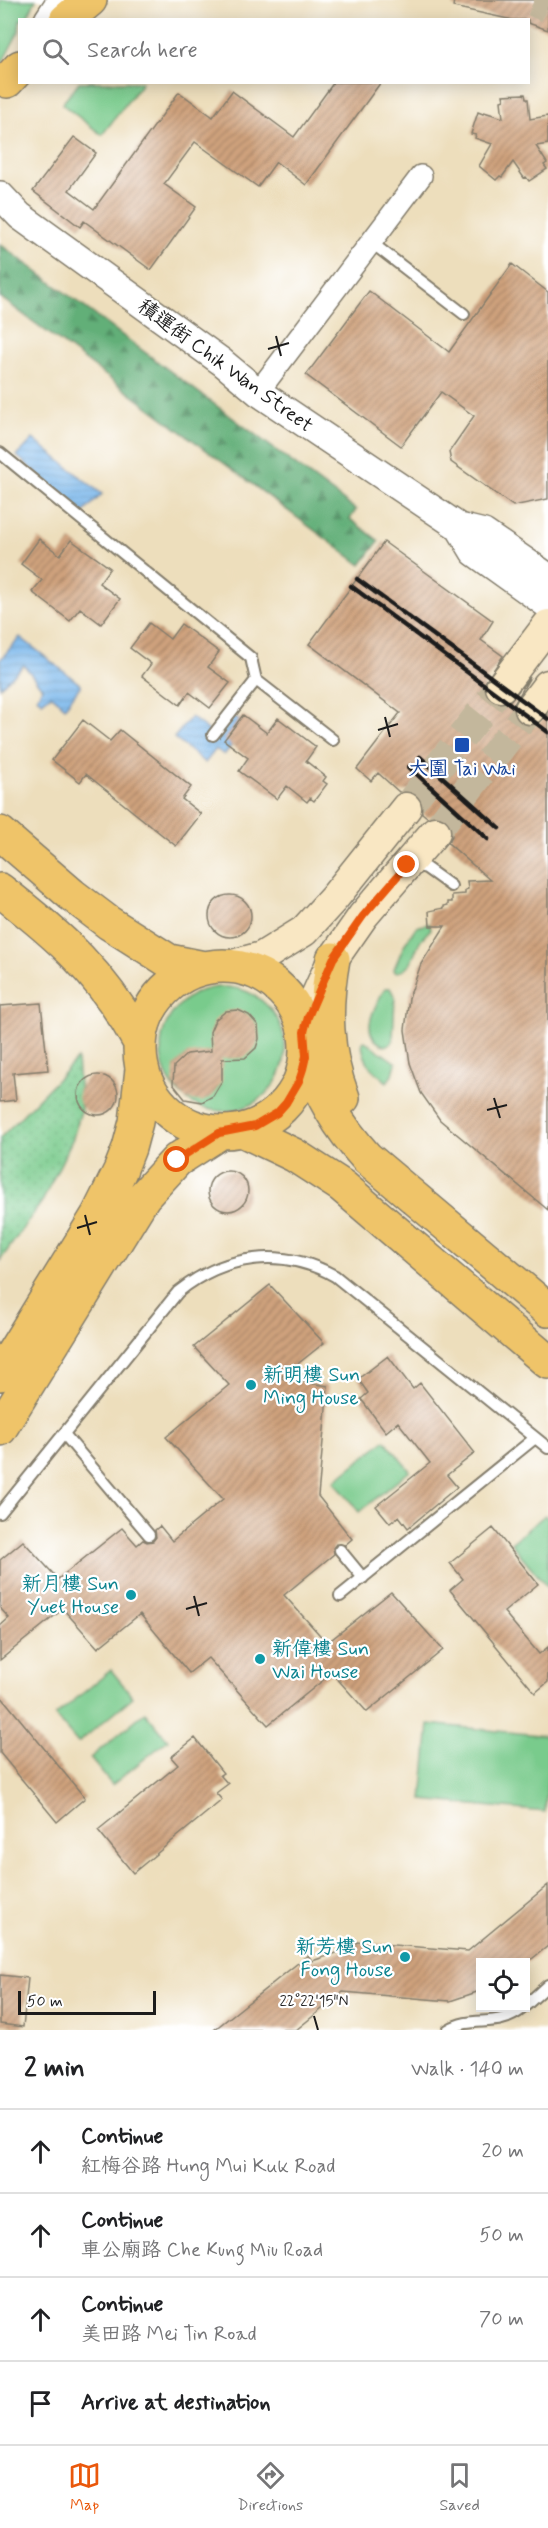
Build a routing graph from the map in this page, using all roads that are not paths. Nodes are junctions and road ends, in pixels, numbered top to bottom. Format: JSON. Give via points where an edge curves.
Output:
{"nodes":[{"id":1,"x":61,"y":0,"type":"edge"},
{"id":2,"x":90,"y":0,"type":"edge"},
{"id":3,"x":49,"y":18,"type":"edge"},
{"id":4,"x":68,"y":18,"type":"edge"},
{"id":5,"x":421,"y":177,"type":"dead end"},
{"id":6,"x":0,"y":195,"type":"edge"},
{"id":7,"x":372,"y":243,"type":"junction"},
{"id":8,"x":464,"y":314,"type":"dead end"},
{"id":9,"x":258,"y":392,"type":"junction"},
{"id":10,"x":0,"y":453,"type":"edge"},
{"id":11,"x":459,"y":527,"type":"junction"},
{"id":12,"x":548,"y":577,"type":"edge"},
{"id":13,"x":548,"y":605,"type":"edge"},
{"id":14,"x":548,"y":625,"type":"edge"},
{"id":15,"x":256,"y":680,"type":"junction"},
{"id":16,"x":548,"y":685,"type":"edge"},
{"id":17,"x":501,"y":687,"type":"tunnel mouth"},
{"id":18,"x":530,"y":709,"type":"tunnel mouth"},
{"id":19,"x":213,"y":735,"type":"dead end"},
{"id":20,"x":333,"y":740,"type":"dead end"},
{"id":21,"x":406,"y":808,"type":"tunnel mouth"},
{"id":22,"x":435,"y":832,"type":"tunnel mouth"},
{"id":23,"x":0,"y":833,"type":"edge"},
{"id":24,"x":407,"y":865,"type":"junction"},
{"id":25,"x":451,"y":886,"type":"dead end"},
{"id":26,"x":0,"y":890,"type":"edge"},
{"id":27,"x":333,"y":959,"type":"junction"},
{"id":28,"x":216,"y":967,"type":"junction"},
{"id":29,"x":305,"y":1044,"type":"junction"},
{"id":30,"x":141,"y":1056,"type":"junction"},
{"id":31,"x":231,"y":1132,"type":"junction"},
{"id":32,"x":393,"y":1181,"type":"junction"},
{"id":33,"x":541,"y":1302,"type":"edge"},
{"id":34,"x":548,"y":1362,"type":"edge"},
{"id":35,"x":0,"y":1374,"type":"edge"},
{"id":36,"x":0,"y":1429,"type":"edge"},
{"id":37,"x":64,"y":1434,"type":"junction"},
{"id":38,"x":535,"y":1438,"type":"junction"},
{"id":39,"x":548,"y":1448,"type":"edge"},
{"id":40,"x":0,"y":1513,"type":"edge"},
{"id":41,"x":149,"y":1535,"type":"dead end"},
{"id":42,"x":340,"y":1550,"type":"dead end"},
{"id":43,"x":363,"y":1578,"type":"junction"},
{"id":44,"x":340,"y":1596,"type":"dead end"},
{"id":45,"x":548,"y":1985,"type":"edge"},
{"id":46,"x":530,"y":2001,"type":"edge"},
{"id":47,"x":515,"y":2012,"type":"edge"},
{"id":48,"x":448,"y":2030,"type":"edge"}],
"edges":[{"from":1,"to":3,"type":"street"},
{"from":2,"to":4,"type":"main road"},
{"from":5,"to":7,"type":"street"},
{"from":6,"to":9,"type":"street","name":"積運街 Chik Wan Street","via":[[20,216]]},
{"from":7,"to":8,"type":"lane"},
{"from":7,"to":9,"type":"street"},
{"from":9,"to":11,"type":"street","name":"積運街 Chik Wan Street"},
{"from":10,"to":15,"type":"lane","via":[[251,658]]},
{"from":11,"to":12,"type":"street","name":"積運街 Chik Wan Street","via":[[484,533]]},
{"from":11,"to":13,"type":"street","name":"積運街 Chik Wan Street","via":[[474,552]]},
{"from":14,"to":17,"type":"main road"},
{"from":15,"to":19,"type":"lane"},
{"from":15,"to":20,"type":"lane"},
{"from":16,"to":18,"type":"main road"},
{"from":21,"to":28,"type":"main road","via":[[304,931],[262,957]]},
{"from":22,"to":24,"type":"main road"},
{"from":23,"to":28,"type":"main road","via":[[72,895],[169,961]]},
{"from":24,"to":25,"type":"lane","via":[[426,868]]},
{"from":24,"to":27,"type":"main road","via":[[363,916]]},
{"from":26,"to":30,"type":"main road","via":[[79,956],[115,1000]]},
{"from":27,"to":29,"type":"main road","via":[[314,1001]]},
{"from":27,"to":32,"type":"main road","via":[[325,1018],[332,1064],[357,1129]]},
{"from":28,"to":29,"type":"main road","via":[[254,972],[276,986],[293,1006]]},
{"from":28,"to":30,"type":"main road","via":[[180,978],[160,995],[146,1017]]},
{"from":29,"to":31,"type":"main road","via":[[299,1081],[286,1103],[266,1120]]},
{"from":29,"to":32,"type":"main road","via":[[318,1089],[332,1114],[348,1137]]},
{"from":30,"to":31,"type":"main road","via":[[152,1093],[169,1112],[191,1126]]},
{"from":30,"to":35,"type":"main road","via":[[136,1122],[120,1171],[98,1215]]},
{"from":31,"to":34,"type":"main road","via":[[294,1155],[342,1186]]},
{"from":31,"to":36,"type":"main road","via":[[177,1160],[144,1196]]},
{"from":32,"to":33,"type":"main road"},
{"from":37,"to":38,"type":"lane","via":[[178,1292],[224,1264],[271,1257],[306,1262],[335,1276]]},
{"from":37,"to":40,"type":"lane"},
{"from":37,"to":41,"type":"lane"},
{"from":38,"to":39,"type":"lane"},
{"from":38,"to":43,"type":"lane"},
{"from":42,"to":43,"type":"lane"},
{"from":43,"to":44,"type":"lane"},
{"from":45,"to":46,"type":"lane"},
{"from":47,"to":48,"type":"lane","via":[[502,2020],[461,2024]]}]}
